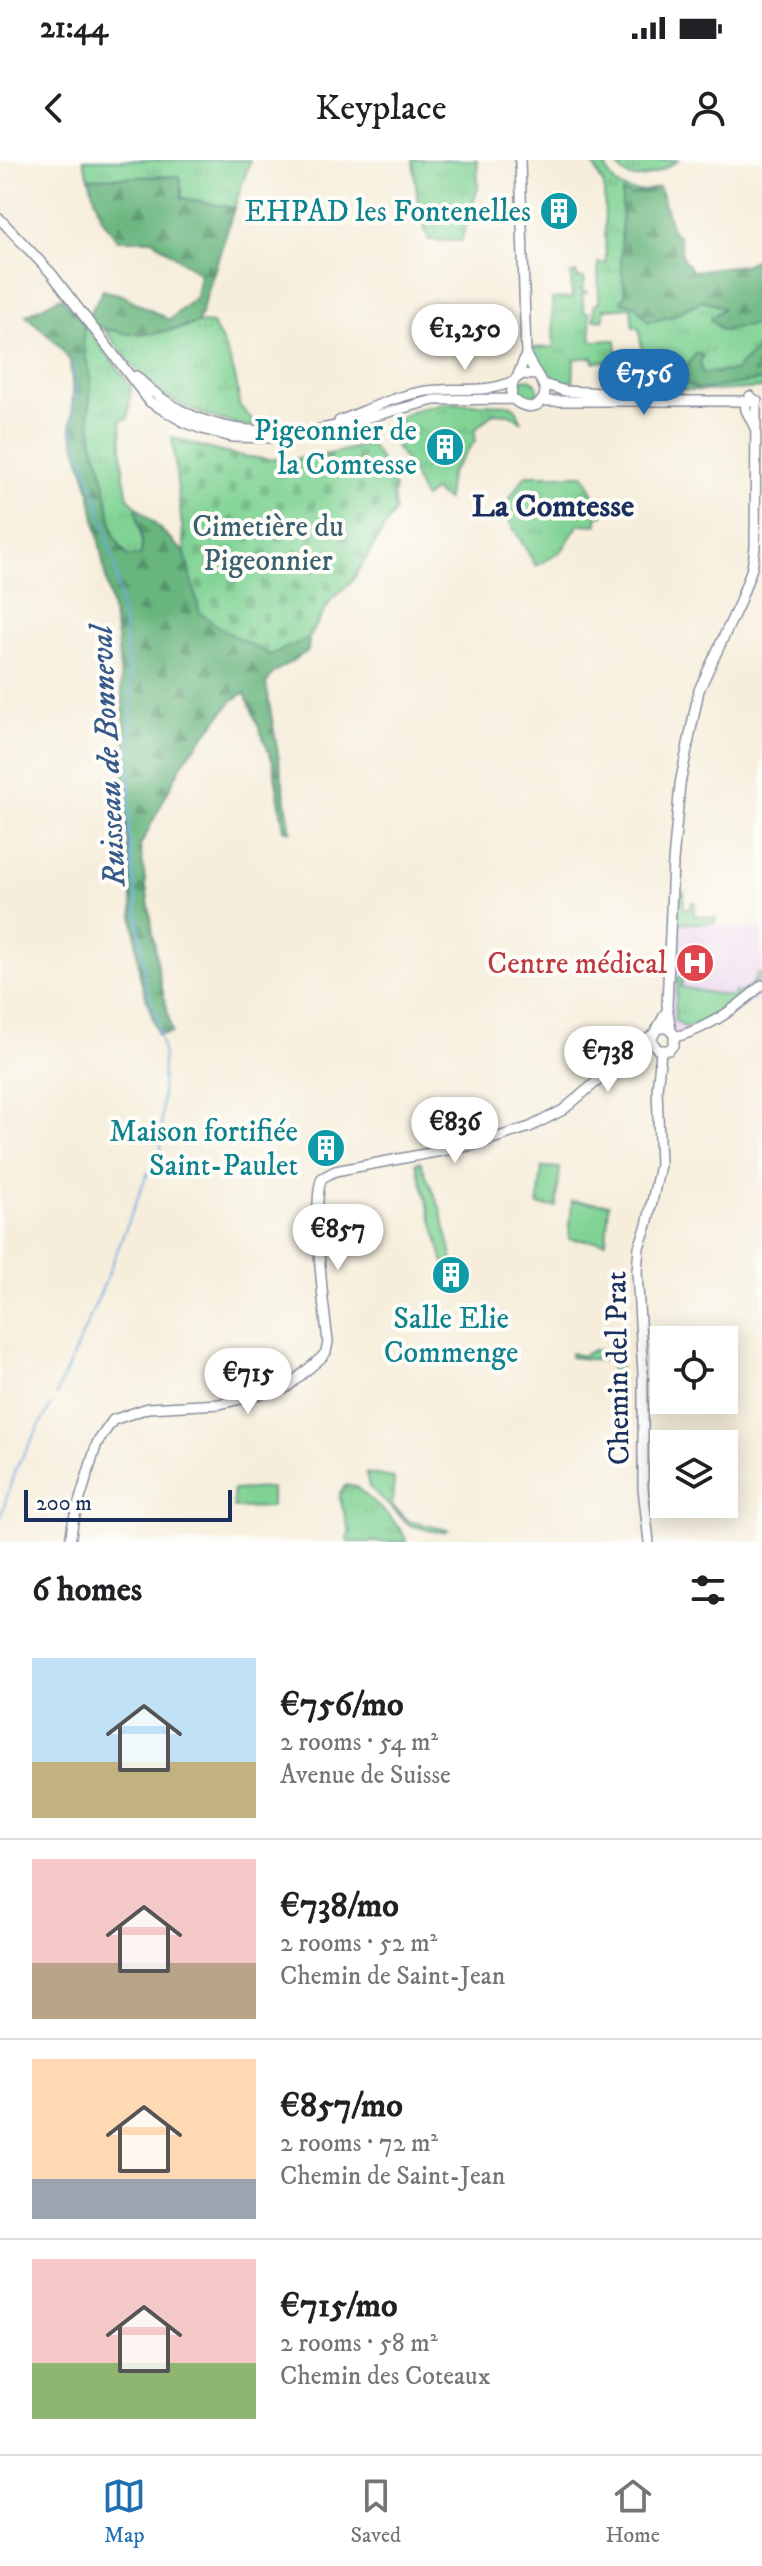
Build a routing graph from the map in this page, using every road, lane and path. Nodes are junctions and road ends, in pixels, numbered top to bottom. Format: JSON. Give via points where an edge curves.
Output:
{"nodes":[{"id":1,"x":520,"y":160,"type":"edge"},
{"id":2,"x":0,"y":219,"type":"edge"},
{"id":3,"x":111,"y":349,"type":"junction"},
{"id":4,"x":526,"y":355,"type":"junction"},
{"id":5,"x":535,"y":375,"type":"junction"},
{"id":6,"x":516,"y":378,"type":"junction"},
{"id":7,"x":543,"y":384,"type":"junction"},
{"id":8,"x":513,"y":399,"type":"junction"},
{"id":9,"x":755,"y":399,"type":"edge"},
{"id":10,"x":541,"y":401,"type":"junction"},
{"id":11,"x":762,"y":985,"type":"edge"},
{"id":12,"x":667,"y":1006,"type":"junction"},
{"id":13,"x":655,"y":1032,"type":"junction"},
{"id":14,"x":673,"y":1033,"type":"junction"},
{"id":15,"x":658,"y":1050,"type":"junction"},
{"id":16,"x":632,"y":1052,"type":"junction"},
{"id":17,"x":70,"y":1542,"type":"edge"},
{"id":18,"x":649,"y":1542,"type":"edge"}],
"edges":[{"from":1,"to":4,"type":"street"},
{"from":2,"to":3,"type":"street"},
{"from":3,"to":6,"type":"street","via":[[170,405],[217,426],[252,432],[312,427],[418,392],[498,387]]},
{"from":3,"to":8,"type":"street","via":[[157,407],[232,437],[267,439],[313,432],[434,400]]},
{"from":4,"to":5,"type":"street"},
{"from":4,"to":6,"type":"street"},
{"from":5,"to":6,"type":"street"},
{"from":5,"to":7,"type":"street"},
{"from":6,"to":8,"type":"street"},
{"from":7,"to":9,"type":"street","via":[[572,392]]},
{"from":7,"to":10,"type":"street"},
{"from":8,"to":10,"type":"street","via":[[527,407]]},
{"from":9,"to":10,"type":"street"},
{"from":9,"to":12,"type":"street","via":[[746,410],[755,428],[755,548],[743,596],[699,690],[680,784]]},
{"from":11,"to":14,"type":"street","via":[[700,1028]]},
{"from":12,"to":13,"type":"street"},
{"from":12,"to":14,"type":"street"},
{"from":13,"to":14,"type":"street"},
{"from":13,"to":15,"type":"street","name":"Chemin del Prat"},
{"from":13,"to":16,"type":"street"},
{"from":14,"to":15,"type":"street","via":[[672,1047]]},
{"from":15,"to":16,"type":"street"},
{"from":15,"to":18,"type":"street","name":"Chemin del Prat","via":[[660,1165],[637,1271]]},
{"from":16,"to":17,"type":"street","via":[[563,1110],[530,1127],[487,1142],[335,1171],[322,1178],[318,1202],[326,1352],[293,1384],[273,1393],[220,1404],[148,1408],[113,1420],[97,1443]]}]}
